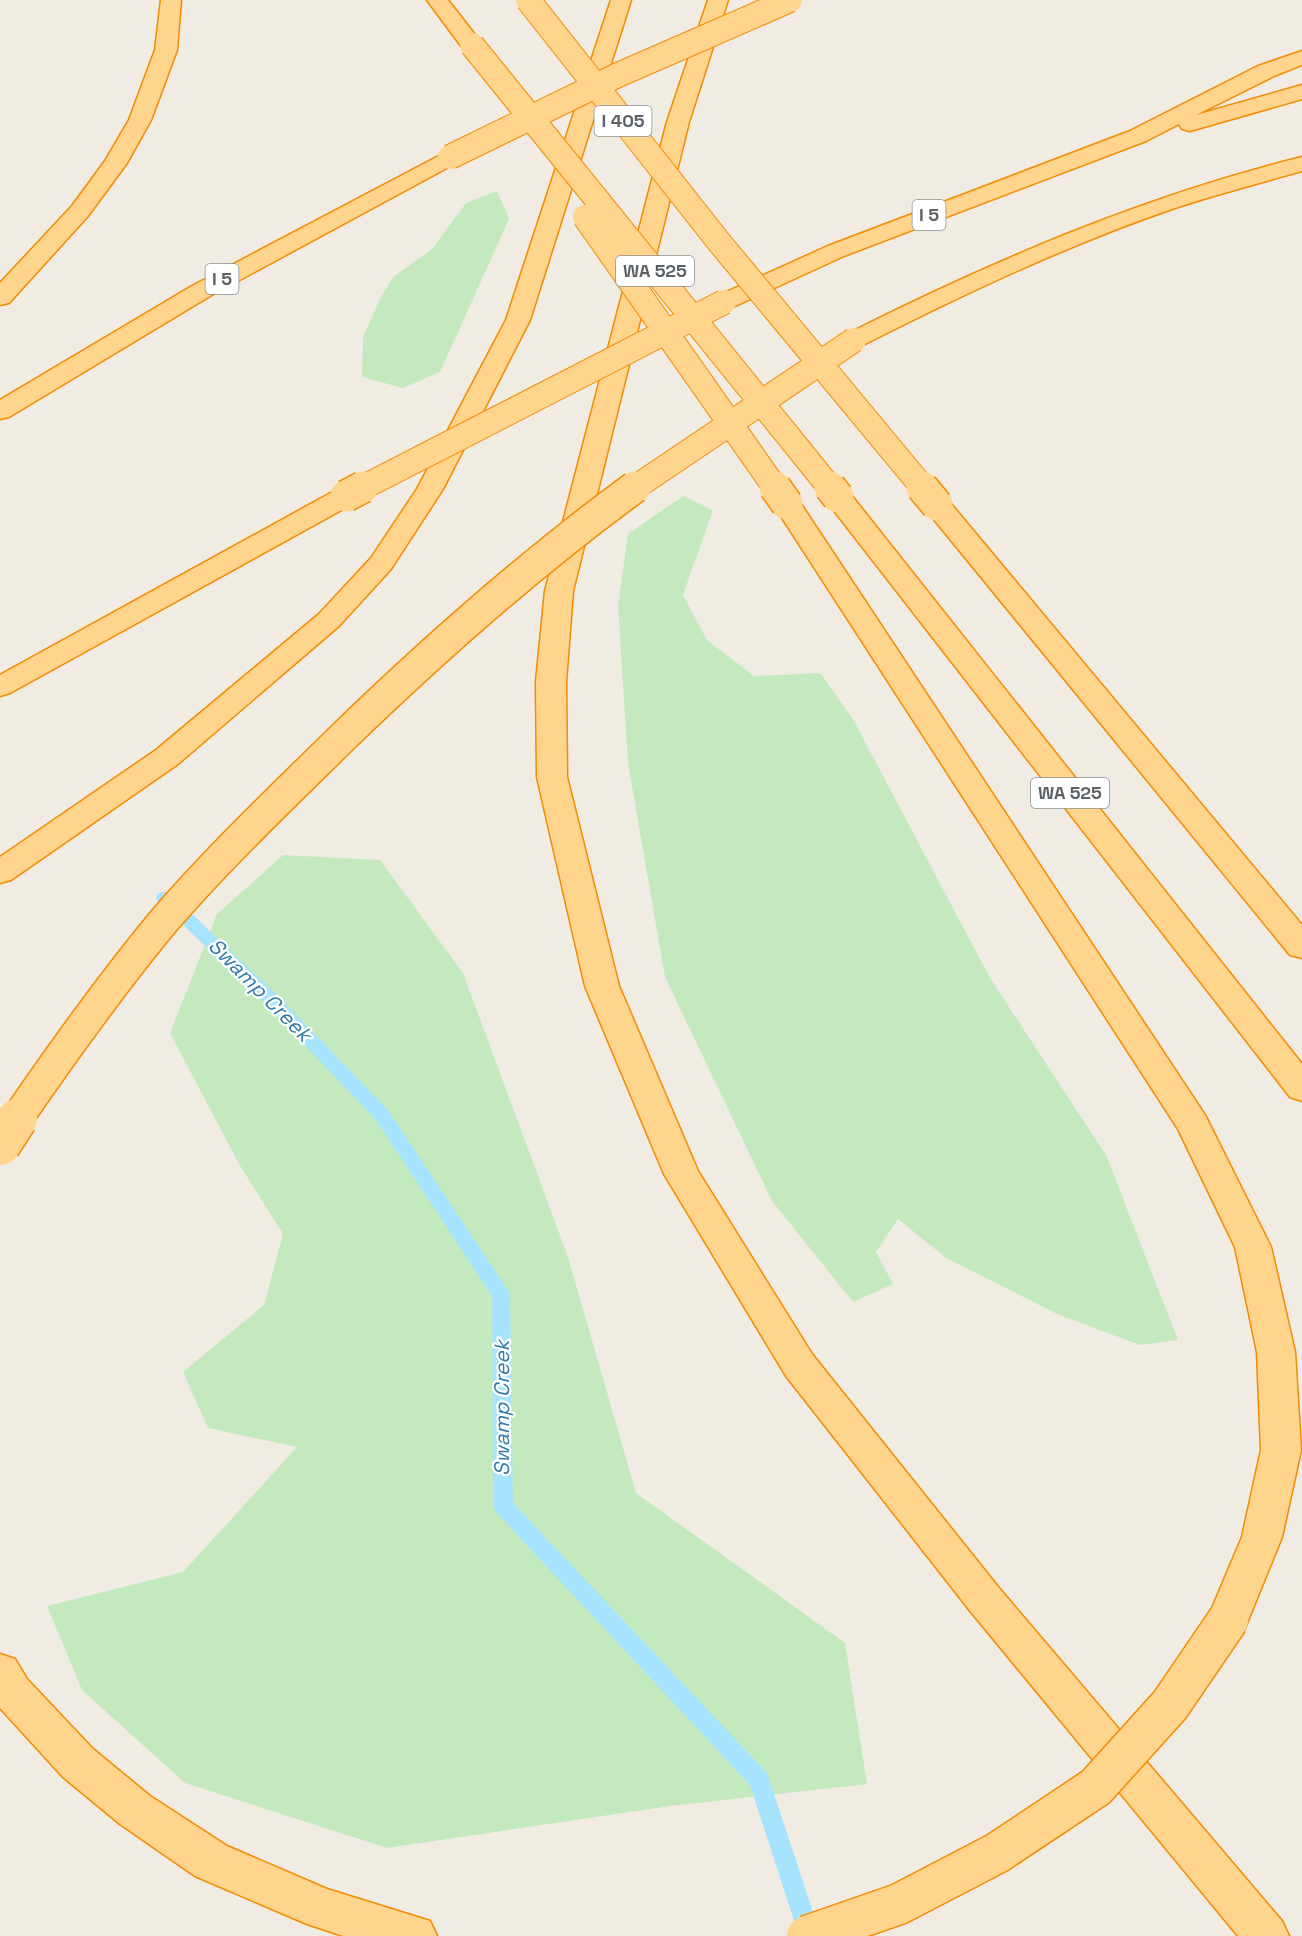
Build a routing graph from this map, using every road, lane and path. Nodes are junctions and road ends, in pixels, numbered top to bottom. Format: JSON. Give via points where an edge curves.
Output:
{"nodes":[{"id":1,"x":171,"y":0,"type":"edge"},
{"id":2,"x":528,"y":0,"type":"edge"},
{"id":3,"x":621,"y":0,"type":"edge"},
{"id":4,"x":718,"y":0,"type":"edge"},
{"id":5,"x":790,"y":0,"type":"edge"},
{"id":6,"x":438,"y":2,"type":"edge"},
{"id":7,"x":472,"y":45,"type":"junction"},
{"id":8,"x":1302,"y":57,"type":"edge"},
{"id":9,"x":1302,"y":92,"type":"edge"},
{"id":10,"x":1138,"y":136,"type":"junction"},
{"id":11,"x":1302,"y":164,"type":"edge"},
{"id":12,"x":719,"y":242,"type":"joint"},
{"id":13,"x":0,"y":298,"type":"edge"},
{"id":14,"x":0,"y":411,"type":"edge"},
{"id":15,"x":0,"y":687,"type":"edge"},
{"id":16,"x":0,"y":872,"type":"edge"},
{"id":17,"x":1302,"y":947,"type":"edge"},
{"id":18,"x":1302,"y":1088,"type":"edge"},
{"id":19,"x":0,"y":1145,"type":"edge"},
{"id":20,"x":0,"y":1671,"type":"edge"},
{"id":21,"x":414,"y":1936,"type":"edge"},
{"id":22,"x":807,"y":1936,"type":"edge"},
{"id":23,"x":1266,"y":1936,"type":"edge"}],
"edges":[{"from":1,"to":13,"type":"highway","via":[[166,50],[140,120],[117,163],[80,212]]},
{"from":2,"to":12,"type":"highway","number":"I 405","bridge":true},
{"from":3,"to":16,"type":"highway","via":[[518,320],[430,489],[381,563],[329,620],[167,757]]},
{"from":4,"to":23,"type":"highway","via":[[678,122],[559,591],[551,682],[552,777],[602,986],[682,1174],[799,1365],[993,1609]]},
{"from":5,"to":14,"type":"highway","number":"I 5","bridge":true,"via":[[584,91],[450,157],[201,291]]},
{"from":6,"to":7,"type":"highway"},
{"from":7,"to":18,"type":"highway","number":"WA 525","bridge":true,"via":[[838,497]]},
{"from":7,"to":22,"type":"highway","bridge":true,"via":[[539,151],[787,504],[1193,1124],[1252,1247],[1276,1352],[1281,1450],[1262,1537],[1228,1620],[1170,1705],[1095,1787],[997,1853],[899,1904]]},
{"from":8,"to":10,"type":"highway","number":"I 5","via":[[1266,71]]},
{"from":9,"to":10,"type":"highway"},
{"from":10,"to":15,"type":"highway","number":"I 5","bridge":true,"via":[[836,251],[724,302],[345,496]]},
{"from":11,"to":19,"type":"highway","bridge":true,"via":[[1103,226],[951,291],[854,340],[688,449],[607,508],[401,680],[245,834],[148,940]]},
{"from":12,"to":17,"type":"highway","number":"WA 525","bridge":true},
{"from":20,"to":21,"type":"highway","via":[[12,1692],[78,1762],[135,1810],[211,1861],[323,1909]]}]}
